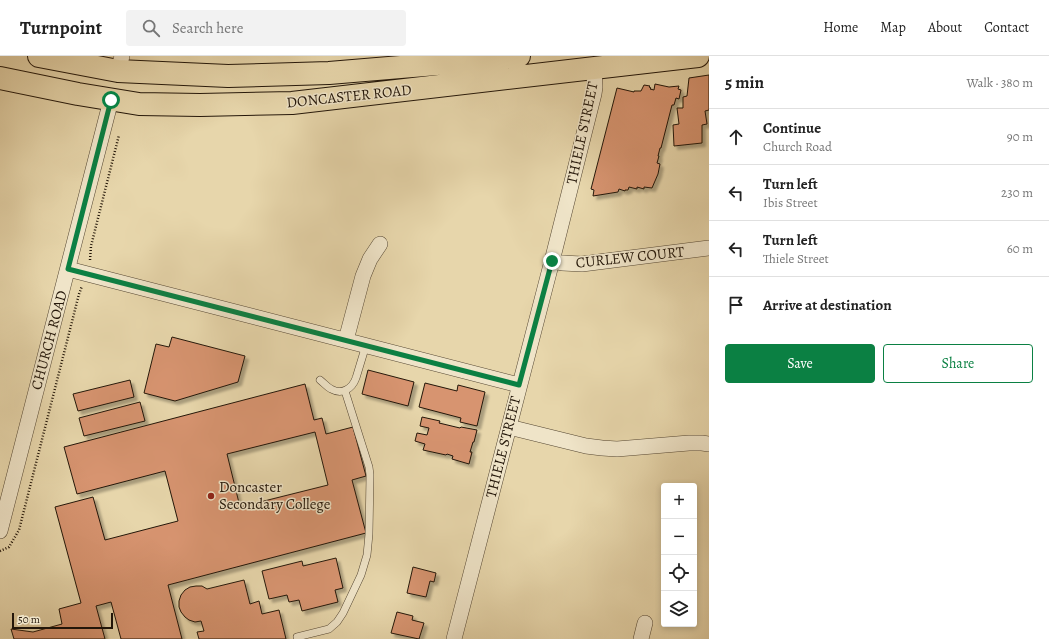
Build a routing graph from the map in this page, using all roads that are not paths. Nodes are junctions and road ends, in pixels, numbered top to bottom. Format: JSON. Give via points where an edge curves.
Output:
{"nodes":[{"id":1,"x":39,"y":56,"type":"edge"},
{"id":2,"x":519,"y":56,"type":"edge"},
{"id":3,"x":698,"y":56,"type":"edge"},
{"id":4,"x":484,"y":58,"type":"edge"},
{"id":5,"x":120,"y":63,"type":"edge"},
{"id":6,"x":594,"y":68,"type":"junction"},
{"id":7,"x":0,"y":78,"type":"edge"},
{"id":8,"x":111,"y":100,"type":"junction"},
{"id":9,"x":380,"y":244,"type":"dead end"},
{"id":10,"x":709,"y":248,"type":"edge"},
{"id":11,"x":552,"y":261,"type":"junction"},
{"id":12,"x":68,"y":269,"type":"junction"},
{"id":13,"x":346,"y":340,"type":"junction"},
{"id":14,"x":366,"y":345,"type":"junction"},
{"id":15,"x":320,"y":380,"type":"dead end"},
{"id":16,"x":519,"y":385,"type":"junction"},
{"id":17,"x":345,"y":391,"type":"junction"},
{"id":18,"x":509,"y":427,"type":"junction"},
{"id":19,"x":709,"y":444,"type":"edge"},
{"id":20,"x":0,"y":531,"type":"edge"},
{"id":21,"x":645,"y":623,"type":"dead end"},
{"id":22,"x":297,"y":637,"type":"dead end"},
{"id":23,"x":454,"y":639,"type":"edge"},
{"id":24,"x":641,"y":639,"type":"edge"}],
"edges":[{"from":1,"to":5,"type":"main road","name":"DONCASTER ROAD"},
{"from":2,"to":4,"type":"main road","name":"DONCASTER ROAD"},
{"from":3,"to":6,"type":"main road","name":"DONCASTER ROAD"},
{"from":4,"to":5,"type":"main road","name":"DONCASTER ROAD","via":[[329,73],[228,76]]},
{"from":5,"to":8,"type":"main road","name":"CHURCH ROAD"},
{"from":6,"to":8,"type":"main road","name":"DONCASTER ROAD","via":[[292,103],[193,105],[139,104]]},
{"from":6,"to":11,"type":"street","name":"THIELE STREET","via":[[594,94]]},
{"from":7,"to":8,"type":"main road","name":"DONCASTER ROAD"},
{"from":8,"to":12,"type":"street","name":"CHURCH ROAD"},
{"from":9,"to":13,"type":"street","via":[[363,276]]},
{"from":10,"to":11,"type":"street","name":"CURLEW COURT","via":[[582,264]]},
{"from":11,"to":16,"type":"street","name":"THIELE STREET"},
{"from":12,"to":13,"type":"street"},
{"from":12,"to":20,"type":"street","name":"CHURCH ROAD"},
{"from":13,"to":14,"type":"street"},
{"from":14,"to":16,"type":"street"},
{"from":14,"to":17,"type":"lane","via":[[355,382]]},
{"from":15,"to":17,"type":"lane","via":[[330,388]]},
{"from":16,"to":18,"type":"street","name":"THIELE STREET"},
{"from":17,"to":22,"type":"lane","via":[[369,471],[367,555],[337,622],[329,629]]},
{"from":18,"to":19,"type":"street","via":[[602,448]]},
{"from":18,"to":23,"type":"street","name":"THIELE STREET"},
{"from":21,"to":24,"type":"street"}]}
